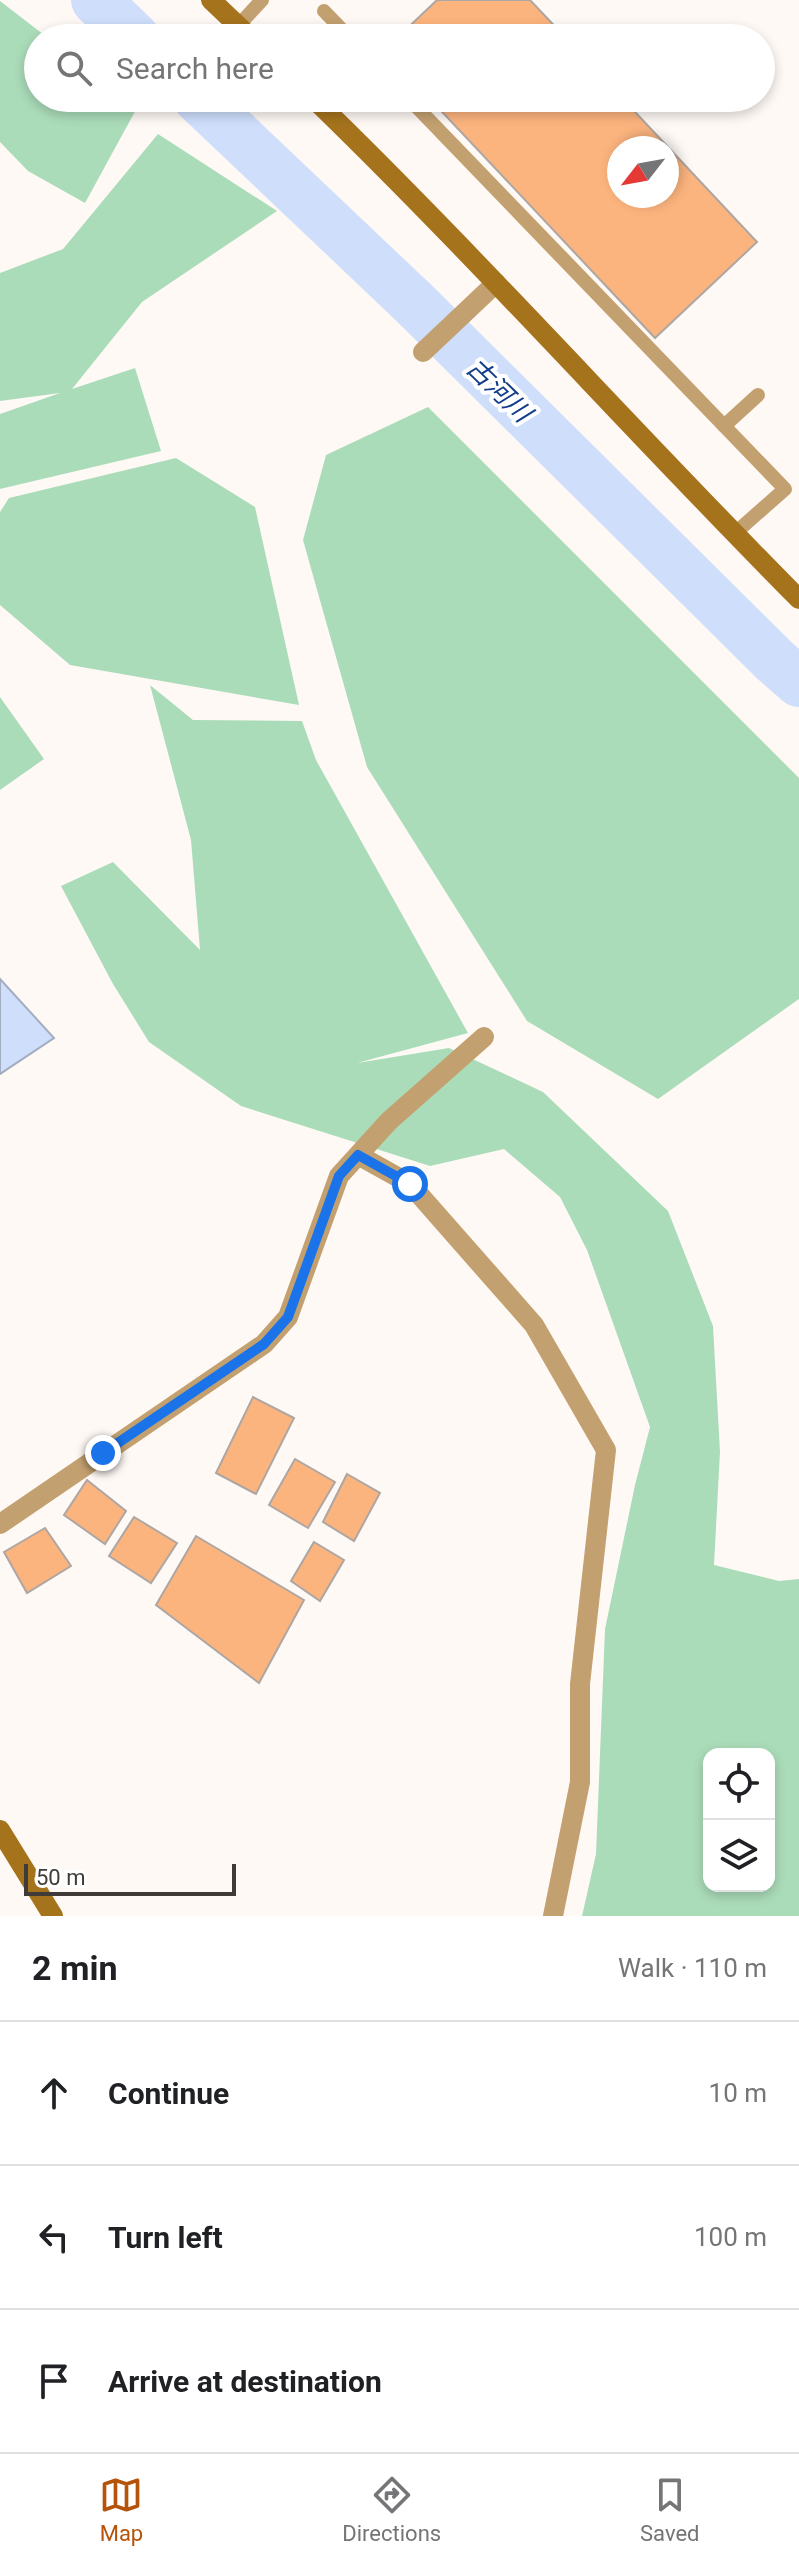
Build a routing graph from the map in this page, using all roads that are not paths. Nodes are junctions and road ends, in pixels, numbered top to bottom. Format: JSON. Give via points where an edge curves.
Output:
{"nodes":[{"id":1,"x":211,"y":0,"type":"edge"},
{"id":2,"x":262,"y":0,"type":"edge"},
{"id":3,"x":324,"y":11,"type":"dead end"},
{"id":4,"x":236,"y":24,"type":"edge"},
{"id":5,"x":249,"y":24,"type":"edge"},
{"id":6,"x":337,"y":24,"type":"edge"},
{"id":7,"x":327,"y":112,"type":"edge"},
{"id":8,"x":421,"y":112,"type":"edge"},
{"id":9,"x":496,"y":283,"type":"junction"},
{"id":10,"x":423,"y":352,"type":"dead end"},
{"id":11,"x":758,"y":395,"type":"dead end"},
{"id":12,"x":724,"y":426,"type":"junction"},
{"id":13,"x":734,"y":534,"type":"junction"},
{"id":14,"x":799,"y":599,"type":"edge"},
{"id":15,"x":484,"y":1037,"type":"dead end"},
{"id":16,"x":358,"y":1155,"type":"junction"},
{"id":17,"x":0,"y":1524,"type":"edge"},
{"id":18,"x":0,"y":1830,"type":"edge"},
{"id":19,"x":53,"y":1916,"type":"edge"},
{"id":20,"x":553,"y":1916,"type":"edge"}],
"edges":[{"from":1,"to":4,"type":"street"},
{"from":2,"to":5,"type":"lane"},
{"from":3,"to":6,"type":"lane"},
{"from":7,"to":9,"type":"street"},
{"from":8,"to":12,"type":"lane"},
{"from":9,"to":10,"type":"street"},
{"from":9,"to":13,"type":"street"},
{"from":11,"to":12,"type":"lane"},
{"from":12,"to":13,"type":"lane","via":[[785,489]]},
{"from":13,"to":14,"type":"street"},
{"from":15,"to":16,"type":"street"},
{"from":16,"to":17,"type":"street","via":[[339,1176],[288,1317],[264,1344]]},
{"from":16,"to":20,"type":"street","via":[[410,1184],[534,1325],[606,1450],[580,1684],[580,1782]]},
{"from":18,"to":19,"type":"street"}]}
